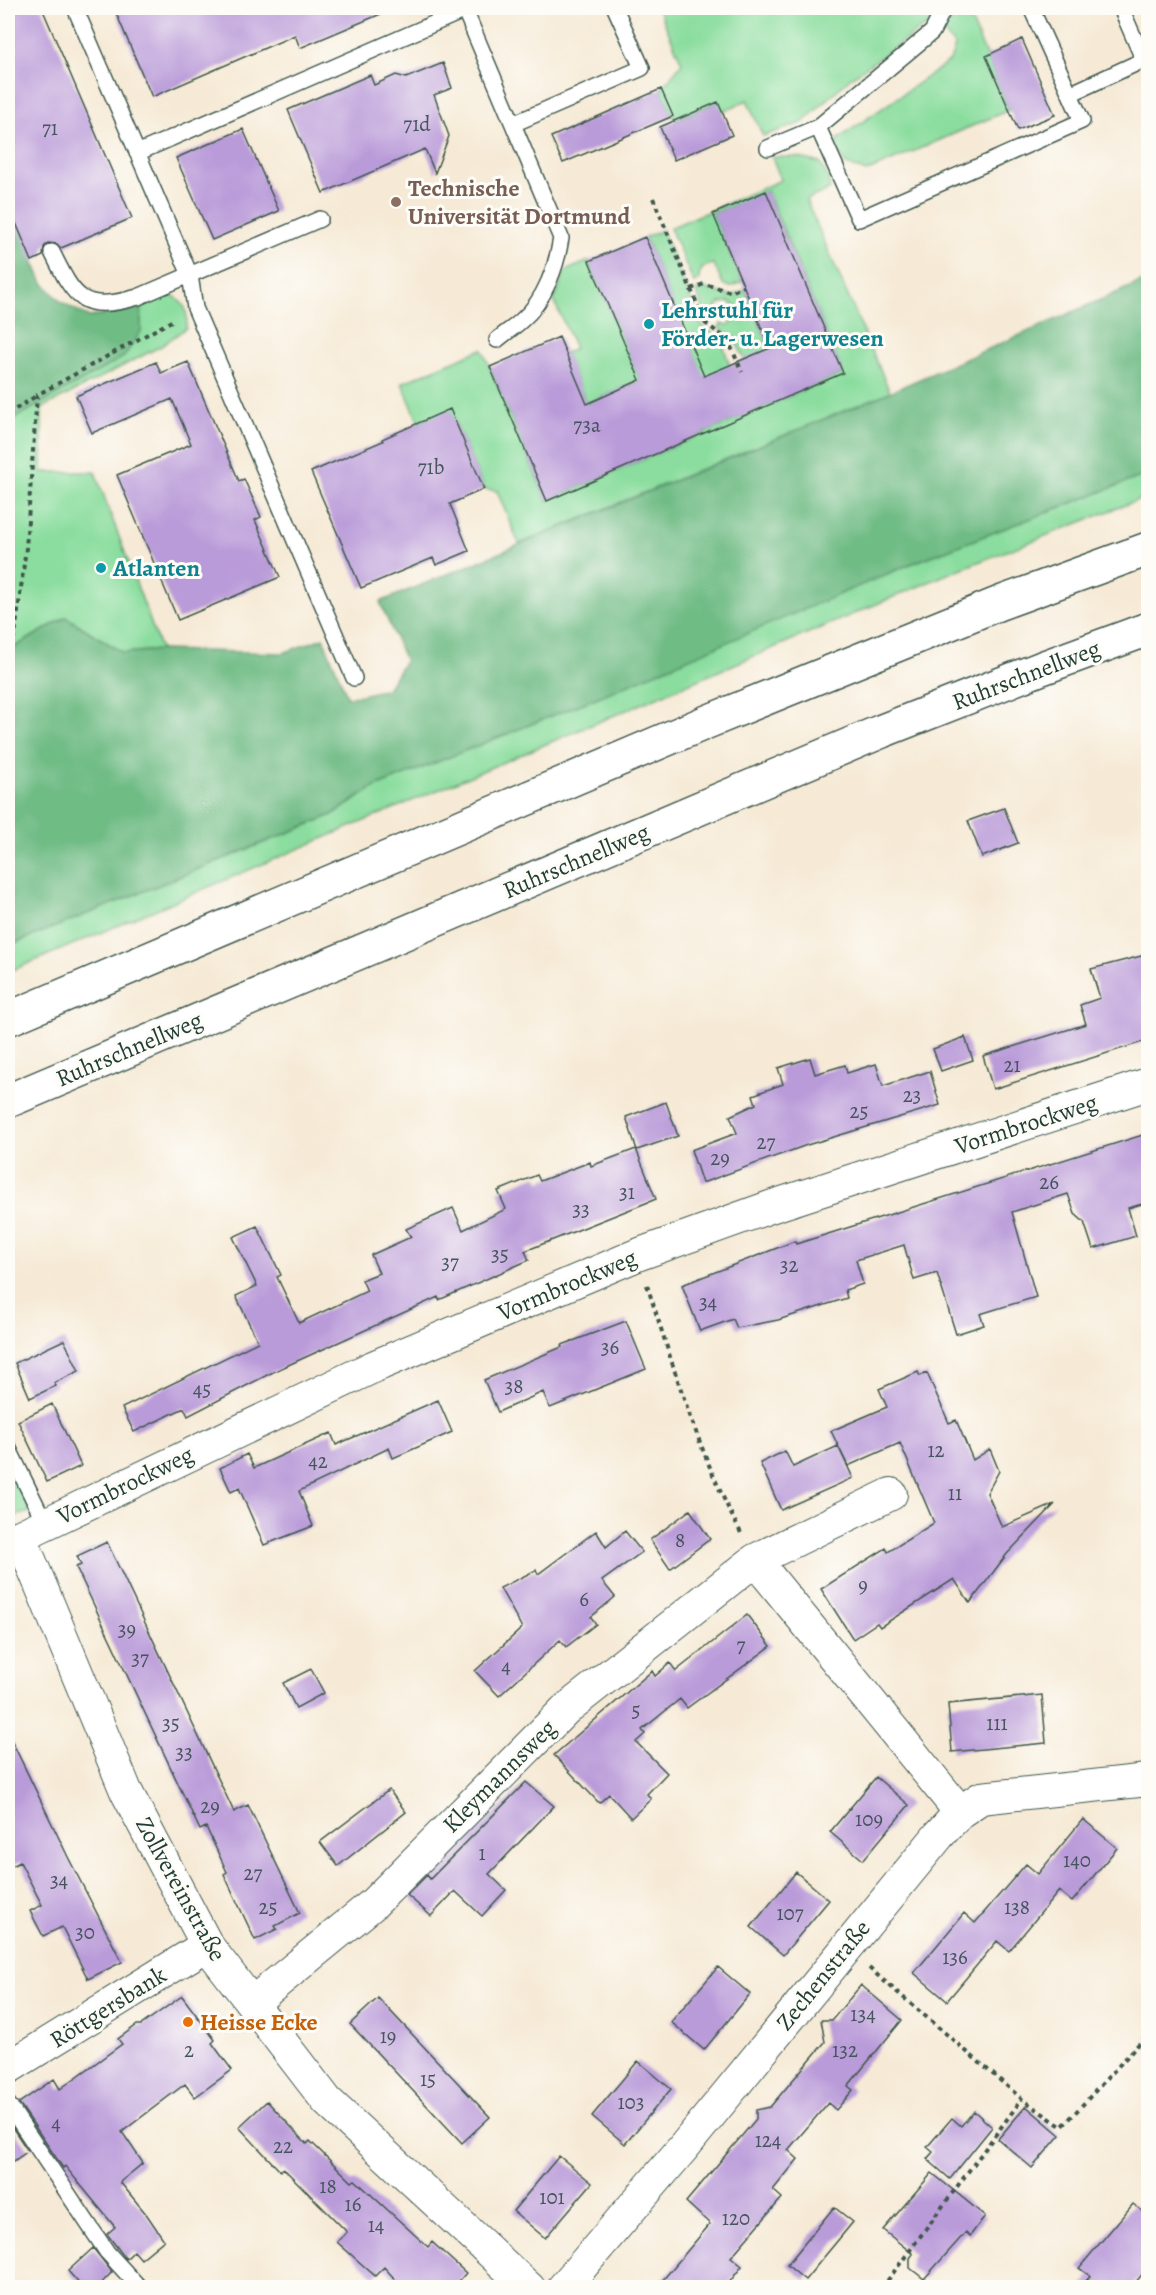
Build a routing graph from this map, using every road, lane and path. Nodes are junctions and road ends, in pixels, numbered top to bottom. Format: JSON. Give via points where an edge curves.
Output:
{"nodes":[{"id":1,"x":75,"y":8,"type":"edge"},
{"id":2,"x":615,"y":8,"type":"edge"},
{"id":3,"x":944,"y":8,"type":"edge"},
{"id":4,"x":1031,"y":8,"type":"edge"},
{"id":5,"x":1121,"y":8,"type":"edge"},
{"id":6,"x":464,"y":9,"type":"edge"},
{"id":7,"x":1146,"y":60,"type":"edge"},
{"id":8,"x":1070,"y":94,"type":"junction"},
{"id":9,"x":513,"y":124,"type":"junction"},
{"id":10,"x":818,"y":127,"type":"junction"},
{"id":11,"x":768,"y":148,"type":"dead end"},
{"id":12,"x":137,"y":153,"type":"junction"},
{"id":13,"x":653,"y":198,"type":"dead end"},
{"id":14,"x":320,"y":219,"type":"dead end"},
{"id":15,"x":52,"y":252,"type":"dead end"},
{"id":16,"x":190,"y":275,"type":"junction"},
{"id":17,"x":744,"y":286,"type":"dead end"},
{"id":18,"x":691,"y":289,"type":"junction"},
{"id":19,"x":195,"y":308,"type":"junction"},
{"id":20,"x":497,"y":340,"type":"dead end"},
{"id":21,"x":742,"y":372,"type":"dead end"},
{"id":22,"x":37,"y":395,"type":"junction"},
{"id":23,"x":8,"y":414,"type":"edge"},
{"id":24,"x":1149,"y":549,"type":"edge"},
{"id":25,"x":1149,"y":629,"type":"edge"},
{"id":26,"x":8,"y":648,"type":"edge"},
{"id":27,"x":354,"y":678,"type":"dead end"},
{"id":28,"x":8,"y":1019,"type":"edge"},
{"id":29,"x":1149,"y":1084,"type":"edge"},
{"id":30,"x":8,"y":1101,"type":"edge"},
{"id":31,"x":637,"y":1255,"type":"junction"},
{"id":32,"x":8,"y":1447,"type":"edge"},
{"id":33,"x":891,"y":1494,"type":"dead end"},
{"id":34,"x":24,"y":1533,"type":"edge"},
{"id":35,"x":755,"y":1560,"type":"junction"},
{"id":36,"x":1149,"y":1780,"type":"edge"},
{"id":37,"x":960,"y":1812,"type":"junction"},
{"id":38,"x":207,"y":1945,"type":"junction"},
{"id":39,"x":846,"y":1948,"type":"junction"},
{"id":40,"x":252,"y":2003,"type":"junction"},
{"id":41,"x":1149,"y":2034,"type":"edge"},
{"id":42,"x":8,"y":2068,"type":"edge"},
{"id":43,"x":1022,"y":2099,"type":"junction"},
{"id":44,"x":8,"y":2104,"type":"edge"},
{"id":45,"x":140,"y":2288,"type":"edge"},
{"id":46,"x":529,"y":2288,"type":"edge"},
{"id":47,"x":563,"y":2288,"type":"edge"},
{"id":48,"x":882,"y":2288,"type":"edge"}],
"edges":[{"from":1,"to":12,"type":"lane"},
{"from":2,"to":9,"type":"lane","via":[[642,68]]},
{"from":3,"to":10,"type":"lane","via":[[932,32]]},
{"from":4,"to":8,"type":"lane"},
{"from":5,"to":7,"type":"lane"},
{"from":6,"to":9,"type":"lane"},
{"from":6,"to":12,"type":"lane"},
{"from":7,"to":8,"type":"lane"},
{"from":8,"to":10,"type":"lane","via":[[1082,121],[859,219]]},
{"from":9,"to":20,"type":"lane","via":[[561,238],[557,264],[545,289],[525,318]]},
{"from":10,"to":11,"type":"lane"},
{"from":12,"to":16,"type":"lane"},
{"from":13,"to":18,"type":"path"},
{"from":14,"to":16,"type":"lane"},
{"from":15,"to":16,"type":"lane","via":[[69,287],[82,299],[101,304],[138,297]]},
{"from":16,"to":19,"type":"lane"},
{"from":17,"to":18,"type":"path","via":[[731,292],[704,284]]},
{"from":18,"to":21,"type":"path","via":[[705,323],[728,340]]},
{"from":19,"to":22,"type":"path"},
{"from":19,"to":27,"type":"lane"},
{"from":22,"to":23,"type":"path"},
{"from":22,"to":26,"type":"path","via":[[26,548],[15,635]]},
{"from":24,"to":28,"type":"highway","via":[[1000,603],[696,727]]},
{"from":25,"to":30,"type":"highway","name":"Ruhrschnellweg","via":[[882,731]]},
{"from":29,"to":31,"type":"street","name":"Vormbrockweg","via":[[781,1203]]},
{"from":31,"to":34,"type":"street","name":"Vormbrockweg","via":[[373,1367]]},
{"from":31,"to":35,"type":"path","via":[[690,1417],[725,1504]]},
{"from":32,"to":34,"type":"lane"},
{"from":33,"to":35,"type":"street","name":"Kleymannsweg"},
{"from":34,"to":38,"type":"street","name":"Zollvereinstraße","via":[[126,1791]]},
{"from":35,"to":37,"type":"street"},
{"from":35,"to":40,"type":"street","name":"Kleymannsweg","via":[[565,1710],[373,1904]]},
{"from":36,"to":37,"type":"street","name":"Zechenstraße","via":[[981,1798]]},
{"from":37,"to":39,"type":"street","name":"Zechenstraße"},
{"from":38,"to":40,"type":"street","name":"Zollvereinstraße"},
{"from":38,"to":42,"type":"street","name":"Röttgersbank"},
{"from":39,"to":43,"type":"path"},
{"from":39,"to":47,"type":"street","name":"Zechenstraße"},
{"from":40,"to":46,"type":"street","name":"Zollvereinstraße","via":[[327,2101]]},
{"from":41,"to":43,"type":"path","via":[[1062,2127]]},
{"from":43,"to":48,"type":"path"},
{"from":44,"to":45,"type":"lane","via":[[107,2253]]}]}
